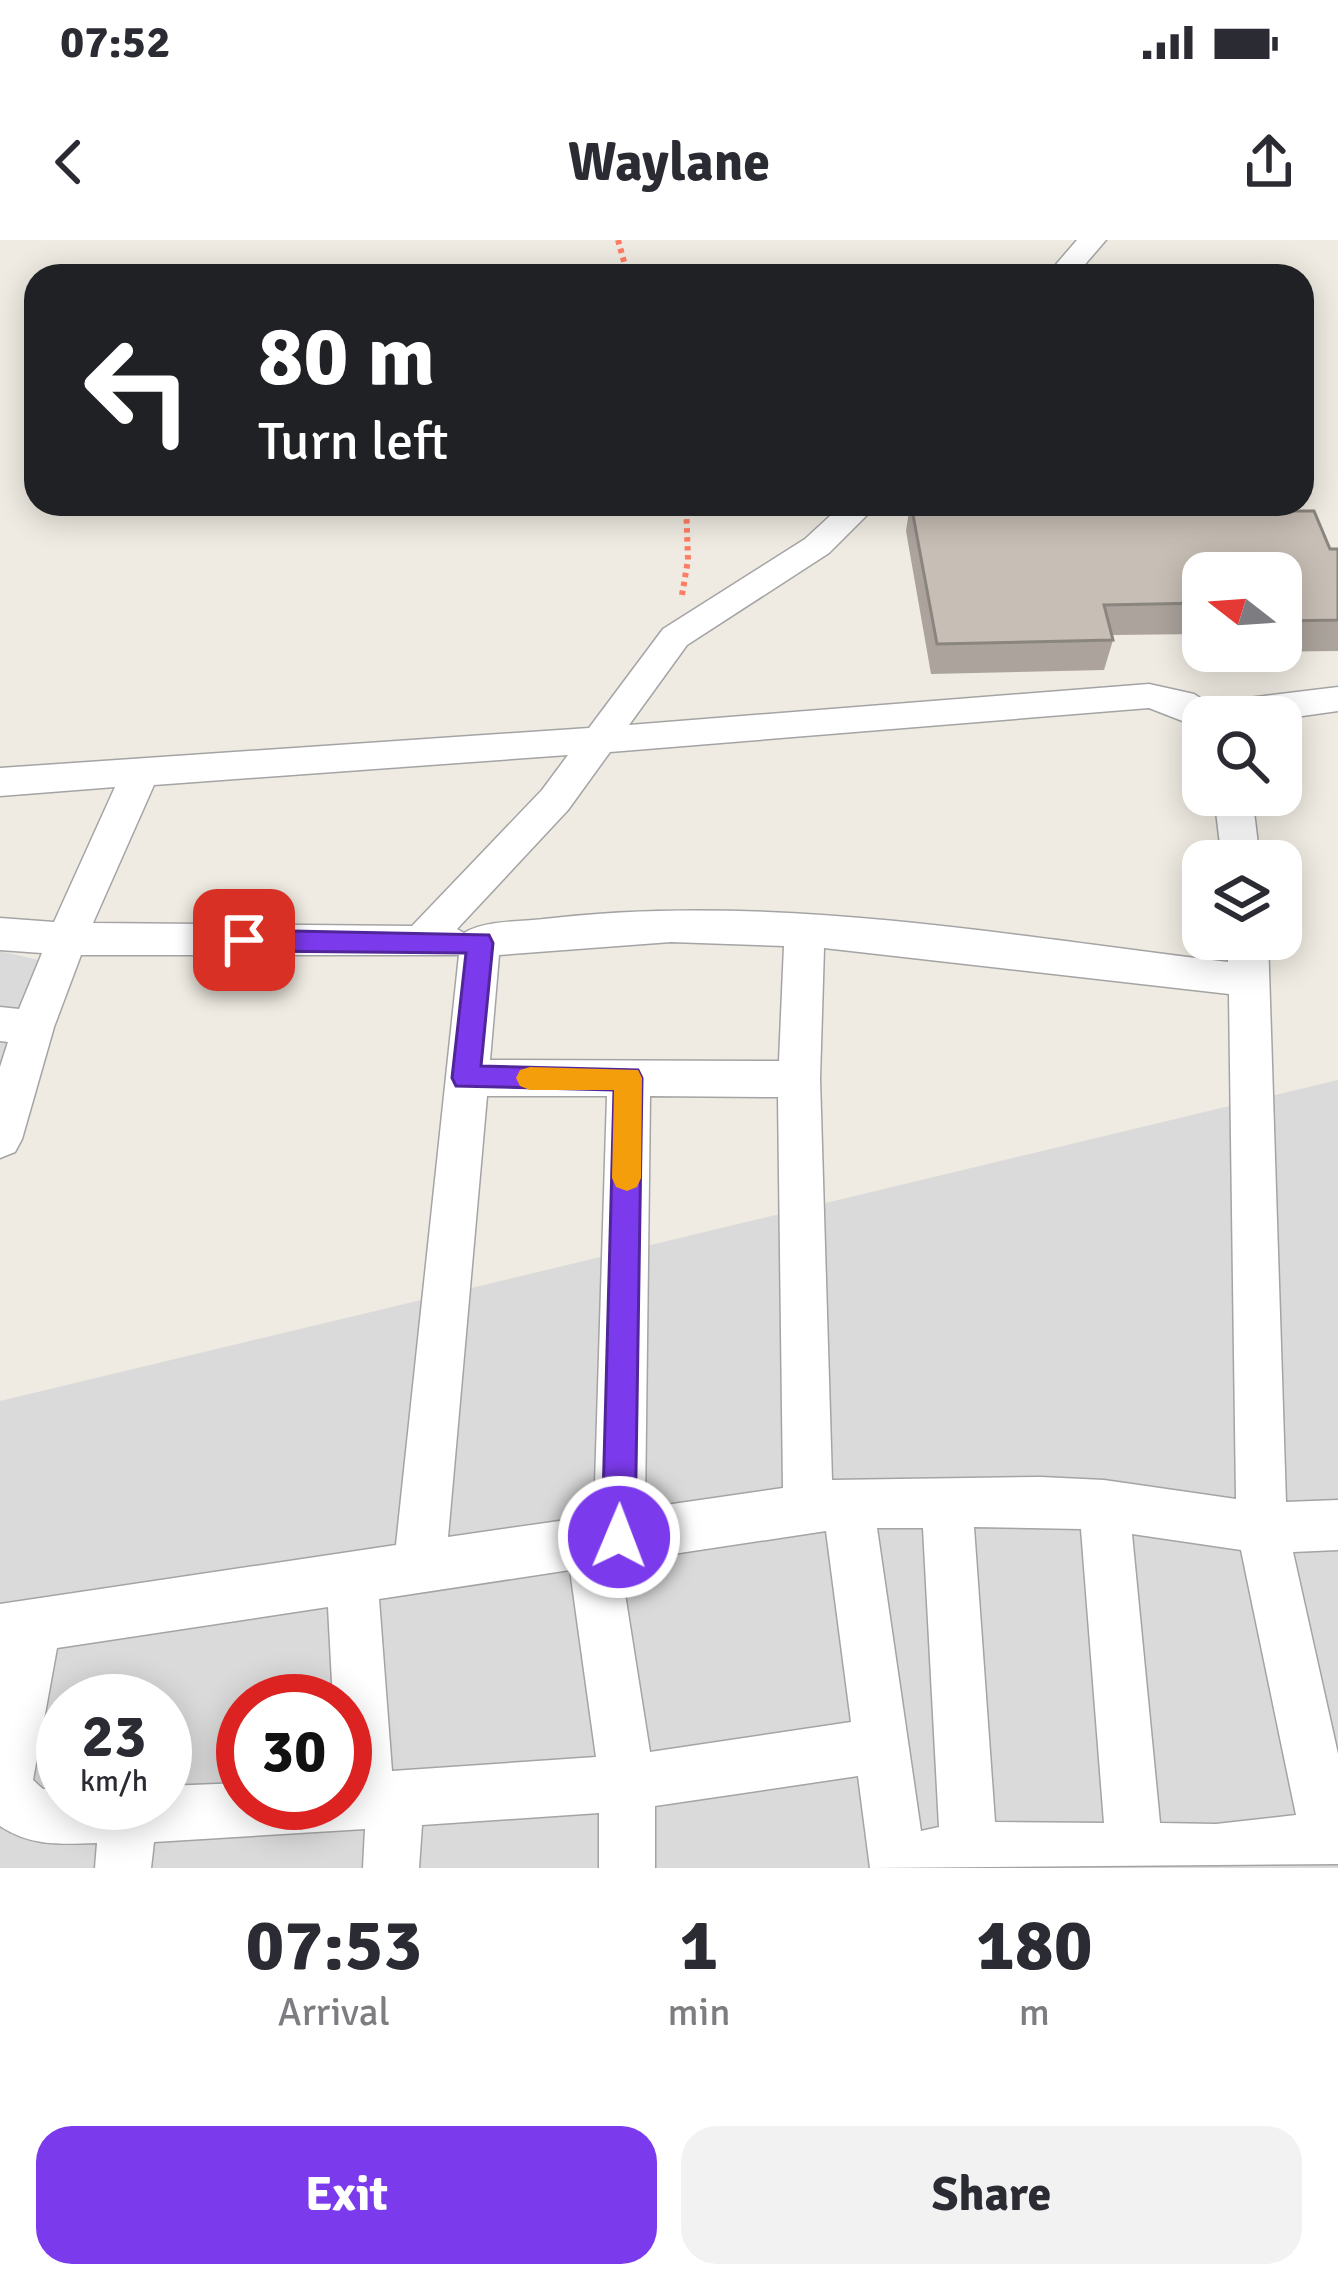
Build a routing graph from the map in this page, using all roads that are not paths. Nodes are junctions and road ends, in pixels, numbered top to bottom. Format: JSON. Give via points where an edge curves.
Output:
{"nodes":[{"id":1,"x":1092,"y":240,"type":"edge"},
{"id":2,"x":1071,"y":264,"type":"edge"},
{"id":3,"x":849,"y":516,"type":"edge"},
{"id":4,"x":1338,"y":699,"type":"edge"},
{"id":5,"x":1182,"y":704,"type":"edge"},
{"id":6,"x":1302,"y":704,"type":"edge"},
{"id":7,"x":599,"y":741,"type":"junction"},
{"id":8,"x":141,"y":773,"type":"junction"},
{"id":9,"x":0,"y":782,"type":"edge"},
{"id":10,"x":805,"y":932,"type":"junction"},
{"id":11,"x":0,"y":934,"type":"edge"},
{"id":12,"x":68,"y":939,"type":"junction"},
{"id":13,"x":421,"y":942,"type":"junction"},
{"id":14,"x":480,"y":943,"type":"junction"},
{"id":15,"x":1182,"y":956,"type":"edge"},
{"id":16,"x":1250,"y":960,"type":"edge"},
{"id":17,"x":16,"y":1026,"type":"edge"},
{"id":18,"x":466,"y":1078,"type":"junction"},
{"id":19,"x":628,"y":1078,"type":"junction"},
{"id":20,"x":799,"y":1079,"type":"junction"},
{"id":21,"x":0,"y":1138,"type":"edge"},
{"id":22,"x":947,"y":1500,"type":"junction"},
{"id":23,"x":1104,"y":1505,"type":"junction"},
{"id":24,"x":828,"y":1506,"type":"junction"},
{"id":25,"x":1338,"y":1525,"type":"edge"},
{"id":26,"x":1262,"y":1528,"type":"junction"},
{"id":27,"x":605,"y":1539,"type":"junction"},
{"id":28,"x":420,"y":1565,"type":"junction"},
{"id":29,"x":352,"y":1576,"type":"junction"},
{"id":30,"x":18,"y":1626,"type":"edge"},
{"id":31,"x":355,"y":1674,"type":"edge"},
{"id":32,"x":879,"y":1744,"type":"junction"},
{"id":33,"x":627,"y":1783,"type":"junction"},
{"id":34,"x":372,"y":1800,"type":"edge"},
{"id":35,"x":216,"y":1826,"type":"edge"},
{"id":36,"x":372,"y":1827,"type":"edge"},
{"id":37,"x":1333,"y":1839,"type":"edge"},
{"id":38,"x":125,"y":1841,"type":"edge"},
{"id":39,"x":969,"y":1850,"type":"junction"},
{"id":40,"x":1134,"y":1850,"type":"junction"},
{"id":41,"x":1051,"y":1859,"type":"edge"},
{"id":42,"x":1217,"y":1860,"type":"edge"},
{"id":43,"x":898,"y":1866,"type":"edge"},
{"id":44,"x":391,"y":1868,"type":"edge"},
{"id":45,"x":627,"y":1868,"type":"edge"}],
"edges":[{"from":1,"to":2,"type":"street"},
{"from":3,"to":7,"type":"street","via":[[817,546],[675,638]]},
{"from":4,"to":6,"type":"street"},
{"from":5,"to":7,"type":"street","via":[[1150,696]]},
{"from":7,"to":8,"type":"street"},
{"from":7,"to":13,"type":"street","via":[[555,800]]},
{"from":8,"to":9,"type":"street"},
{"from":8,"to":12,"type":"street"},
{"from":10,"to":14,"type":"street","via":[[554,930]]},
{"from":10,"to":15,"type":"street"},
{"from":10,"to":20,"type":"street"},
{"from":11,"to":12,"type":"street"},
{"from":12,"to":13,"type":"street"},
{"from":12,"to":17,"type":"street"},
{"from":13,"to":14,"type":"street"},
{"from":14,"to":18,"type":"street"},
{"from":16,"to":26,"type":"street"},
{"from":17,"to":21,"type":"street"},
{"from":18,"to":19,"type":"street"},
{"from":18,"to":28,"type":"street"},
{"from":19,"to":20,"type":"street"},
{"from":19,"to":27,"type":"street"},
{"from":20,"to":24,"type":"street"},
{"from":22,"to":23,"type":"street"},
{"from":22,"to":24,"type":"street"},
{"from":22,"to":39,"type":"street"},
{"from":23,"to":26,"type":"street"},
{"from":23,"to":40,"type":"street"},
{"from":24,"to":27,"type":"street"},
{"from":24,"to":32,"type":"street"},
{"from":25,"to":26,"type":"street"},
{"from":26,"to":37,"type":"street"},
{"from":27,"to":28,"type":"street"},
{"from":27,"to":33,"type":"street"},
{"from":28,"to":29,"type":"street"},
{"from":29,"to":30,"type":"street"},
{"from":29,"to":31,"type":"street"},
{"from":30,"to":38,"type":"street","via":[[5,1777],[11,1801]]},
{"from":32,"to":33,"type":"street"},
{"from":32,"to":43,"type":"street"},
{"from":33,"to":34,"type":"street"},
{"from":33,"to":45,"type":"street"},
{"from":35,"to":38,"type":"street"},
{"from":36,"to":44,"type":"street"},
{"from":37,"to":42,"type":"street"},
{"from":39,"to":41,"type":"street"},
{"from":39,"to":43,"type":"street"},
{"from":40,"to":41,"type":"street"},
{"from":40,"to":42,"type":"street"}]}
